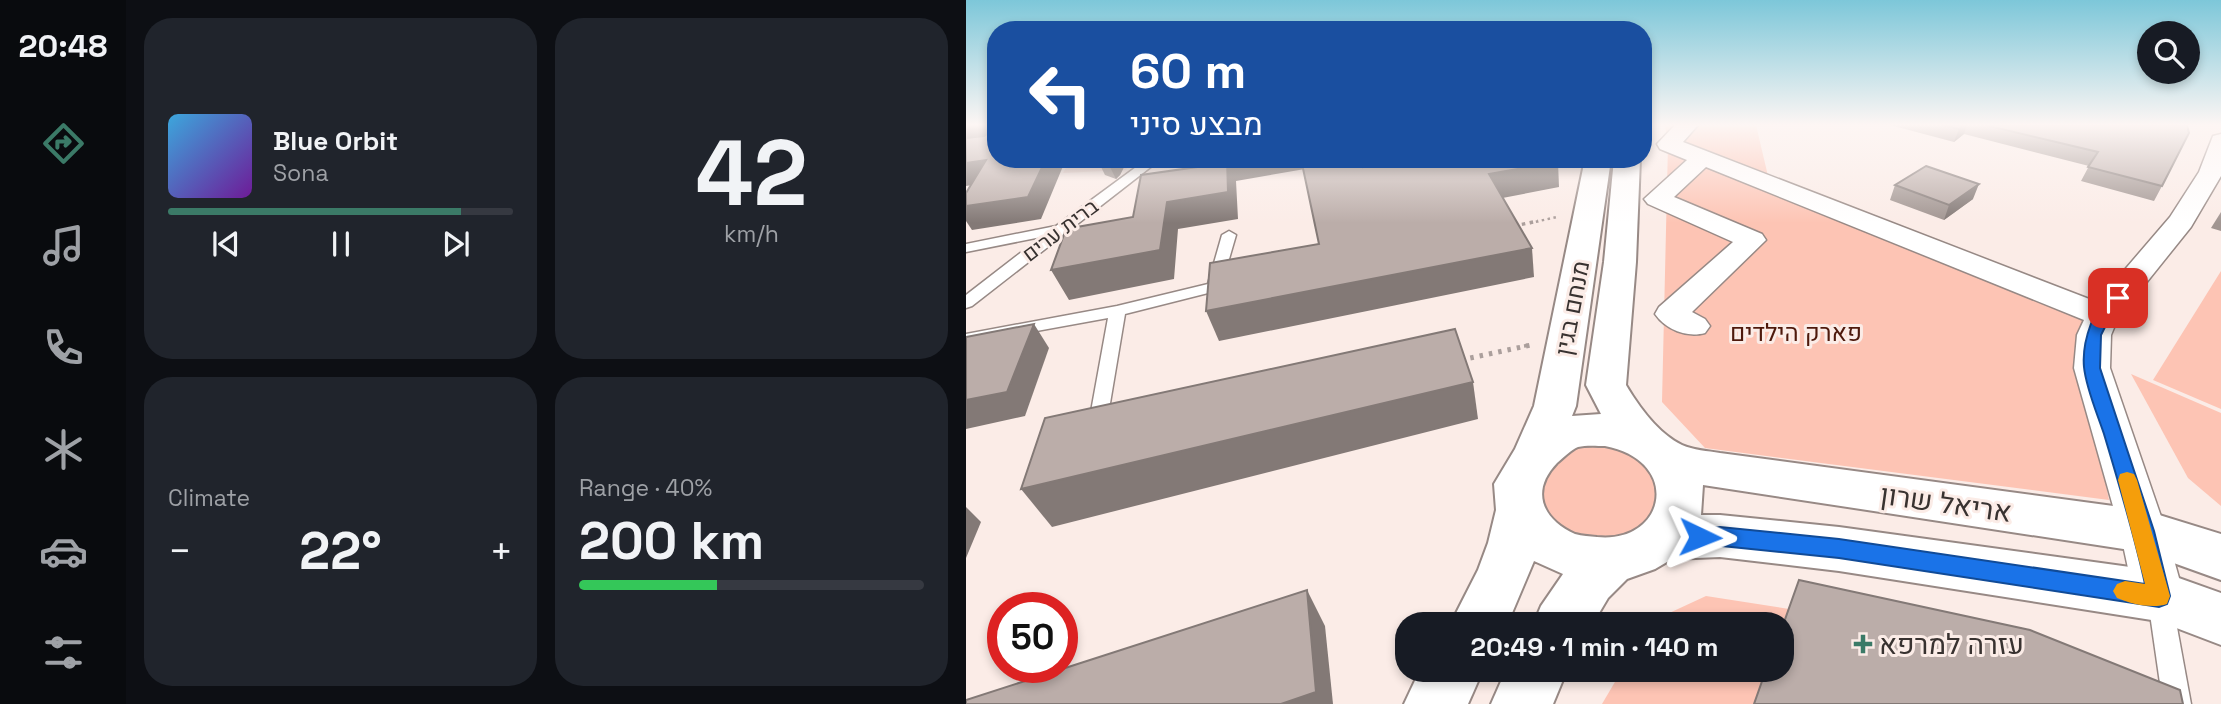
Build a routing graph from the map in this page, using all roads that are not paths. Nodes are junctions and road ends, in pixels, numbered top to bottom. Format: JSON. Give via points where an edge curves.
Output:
{"nodes":[{"id":1,"x":1703,"y":158,"type":"joint"},
{"id":2,"x":2218,"y":163,"type":"edge"},
{"id":3,"x":1143,"y":168,"type":"edge"},
{"id":4,"x":1597,"y":168,"type":"edge"},
{"id":5,"x":1626,"y":168,"type":"edge"},
{"id":6,"x":1059,"y":230,"type":"junction"},
{"id":7,"x":1229,"y":235,"type":"dead end"},
{"id":8,"x":966,"y":248,"type":"edge"},
{"id":9,"x":966,"y":303,"type":"edge"},
{"id":10,"x":1117,"y":311,"type":"junction"},
{"id":11,"x":2103,"y":316,"type":"junction"},
{"id":12,"x":1693,"y":326,"type":"dead end"},
{"id":13,"x":966,"y":339,"type":"edge"},
{"id":14,"x":1097,"y":434,"type":"edge"},
{"id":15,"x":1657,"y":450,"type":"junction"},
{"id":16,"x":1535,"y":454,"type":"junction"},
{"id":17,"x":1520,"y":512,"type":"junction"},
{"id":18,"x":2143,"y":531,"type":"junction"},
{"id":19,"x":1661,"y":538,"type":"junction"},
{"id":20,"x":2221,"y":557,"type":"edge"},
{"id":21,"x":1611,"y":560,"type":"junction"},
{"id":22,"x":2159,"y":596,"type":"junction"},
{"id":23,"x":1485,"y":612,"type":"edge"},
{"id":24,"x":1569,"y":612,"type":"edge"},
{"id":25,"x":2221,"y":619,"type":"edge"},
{"id":26,"x":1447,"y":682,"type":"edge"},
{"id":27,"x":1532,"y":682,"type":"edge"},
{"id":28,"x":1435,"y":704,"type":"edge"},
{"id":29,"x":1522,"y":704,"type":"edge"},
{"id":30,"x":2176,"y":704,"type":"edge"}],
"edges":[{"from":1,"to":11,"type":"street"},
{"from":1,"to":12,"type":"street","via":[[1657,199],[1752,240],[1671,314]]},
{"from":2,"to":11,"type":"street","via":[[2181,221]]},
{"from":3,"to":6,"type":"lane","name":"ברית ערים"},
{"from":4,"to":16,"type":"main road","name":"מנחם בגין","via":[[1555,406]]},
{"from":5,"to":15,"type":"main road","name":"מנחם בגין","via":[[1606,385],[1619,409]]},
{"from":6,"to":8,"type":"lane"},
{"from":6,"to":9,"type":"lane","name":"ברית ערים"},
{"from":7,"to":10,"type":"lane","via":[[1215,287]]},
{"from":10,"to":13,"type":"lane"},
{"from":10,"to":14,"type":"lane"},
{"from":11,"to":18,"type":"street","via":[[2094,335],[2092,368]]},
{"from":15,"to":16,"type":"main road","via":[[1625,433],[1585,430],[1563,435]]},
{"from":15,"to":18,"type":"main road","name":"אריאל שרון","via":[[1720,471]]},
{"from":15,"to":19,"type":"main road","via":[[1677,474],[1681,498],[1674,522]]},
{"from":16,"to":17,"type":"main road","via":[[1518,485]]},
{"from":17,"to":21,"type":"main road","via":[[1530,530],[1551,547],[1578,559]]},
{"from":17,"to":23,"type":"main road","via":[[1515,546]]},
{"from":18,"to":20,"type":"main road","name":"אריאל שרון"},
{"from":18,"to":22,"type":"street"},
{"from":19,"to":21,"type":"main road","via":[[1638,553]]},
{"from":19,"to":22,"type":"main road","via":[[1720,536],[1839,549]]},
{"from":21,"to":24,"type":"main road"},
{"from":22,"to":25,"type":"main road"},
{"from":22,"to":30,"type":"lane"},
{"from":26,"to":28,"type":"main road"},
{"from":27,"to":29,"type":"main road"}]}
